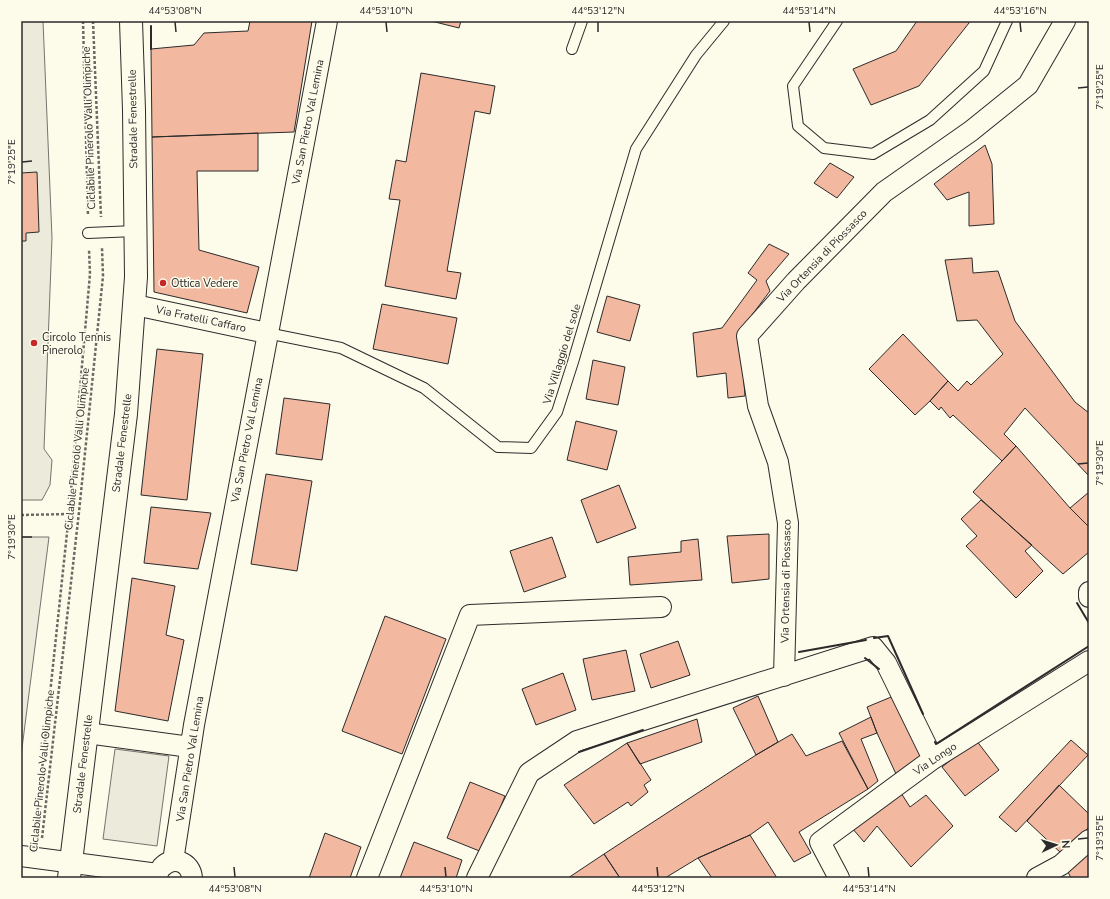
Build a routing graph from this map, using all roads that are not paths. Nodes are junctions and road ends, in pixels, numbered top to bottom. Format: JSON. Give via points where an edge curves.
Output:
{"nodes":[{"id":1,"x":131,"y":21,"type":"edge"},
{"id":2,"x":327,"y":21,"type":"edge"},
{"id":3,"x":582,"y":21,"type":"edge"},
{"id":4,"x":724,"y":21,"type":"edge"},
{"id":5,"x":837,"y":21,"type":"edge"},
{"id":6,"x":1007,"y":21,"type":"edge"},
{"id":7,"x":1066,"y":21,"type":"edge"},
{"id":8,"x":572,"y":49,"type":"dead end"},
{"id":9,"x":135,"y":231,"type":"junction"},
{"id":10,"x":88,"y":233,"type":"road end"},
{"id":11,"x":135,"y":305,"type":"junction"},
{"id":12,"x":267,"y":332,"type":"junction"},
{"id":13,"x":1089,"y":592,"type":"edge"},
{"id":14,"x":1089,"y":597,"type":"edge"},
{"id":15,"x":661,"y":607,"type":"dead end"},
{"id":16,"x":1089,"y":661,"type":"edge"},
{"id":17,"x":784,"y":676,"type":"junction"},
{"id":18,"x":87,"y":733,"type":"junction"},
{"id":19,"x":190,"y":747,"type":"junction"},
{"id":20,"x":933,"y":759,"type":"junction"},
{"id":21,"x":1089,"y":840,"type":"edge"},
{"id":22,"x":32,"y":857,"type":"edge"},
{"id":23,"x":173,"y":861,"type":"junction"},
{"id":24,"x":70,"y":870,"type":"edge"},
{"id":25,"x":158,"y":876,"type":"edge"},
{"id":26,"x":192,"y":878,"type":"edge"},
{"id":27,"x":367,"y":878,"type":"edge"},
{"id":28,"x":477,"y":878,"type":"edge"},
{"id":29,"x":839,"y":878,"type":"edge"},
{"id":30,"x":1037,"y":878,"type":"edge"}],
"edges":[{"from":1,"to":9,"type":"main road","name":"Stradale Fenestrelle"},
{"from":2,"to":12,"type":"street","name":"Via San Pietro Val Lemina"},
{"from":3,"to":8,"type":"lane"},
{"from":4,"to":12,"type":"lane","name":"Via Villaggio del sole","via":[[696,55],[636,149],[557,412],[531,448],[498,447],[424,388],[341,348]]},
{"from":5,"to":6,"type":"lane","via":[[793,86],[798,126],[824,148],[873,154],[930,120],[984,72]]},
{"from":7,"to":17,"type":"street","name":"Via Ortensia di Piossasco","via":[[1028,85],[971,131],[884,192],[796,281],[747,336],[758,406],[778,462],[788,523]]},
{"from":9,"to":10,"type":"lane"},
{"from":9,"to":11,"type":"main road","name":"Stradale Fenestrelle"},
{"from":11,"to":12,"type":"street","name":"Via Fratelli Caffaro"},
{"from":11,"to":18,"type":"main road","name":"Stradale Fenestrelle","via":[[126,414]]},
{"from":12,"to":19,"type":"street","name":"Via San Pietro Val Lemina"},
{"from":13,"to":14,"type":"street"},
{"from":15,"to":27,"type":"street","via":[[470,615]]},
{"from":16,"to":20,"type":"street","name":"Via Longo"},
{"from":17,"to":20,"type":"street","via":[[873,647],[886,662]]},
{"from":17,"to":28,"type":"street","via":[[577,741],[529,773]]},
{"from":18,"to":19,"type":"street"},
{"from":18,"to":24,"type":"main road","name":"Stradale Fenestrelle"},
{"from":19,"to":23,"type":"street","name":"Via San Pietro Val Lemina"},
{"from":20,"to":29,"type":"street","name":"Via Longo","via":[[820,842]]},
{"from":21,"to":30,"type":"street","via":[[1061,865]]},
{"from":22,"to":24,"type":"street"},
{"from":23,"to":25,"type":"street","via":[[164,865]]},
{"from":23,"to":26,"type":"street","via":[[188,866]]},
{"from":24,"to":25,"type":"street"}]}
